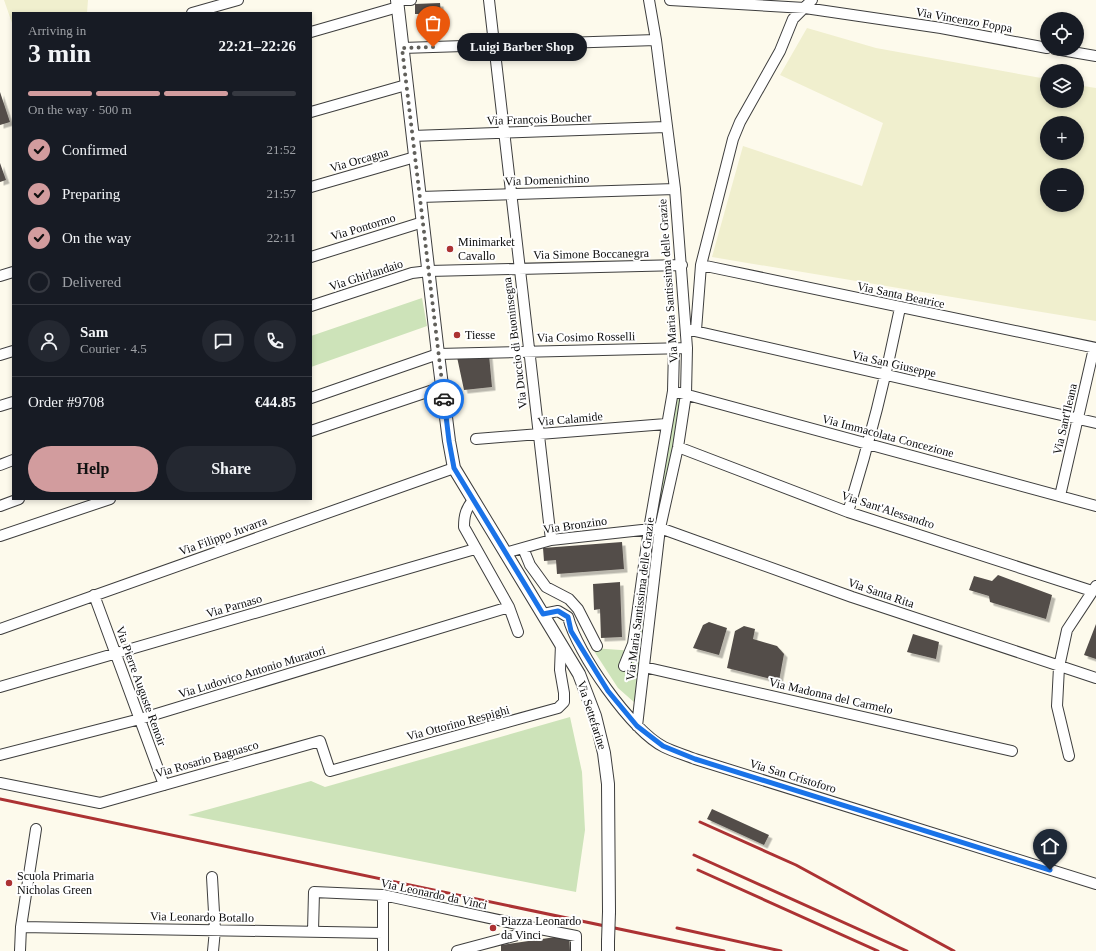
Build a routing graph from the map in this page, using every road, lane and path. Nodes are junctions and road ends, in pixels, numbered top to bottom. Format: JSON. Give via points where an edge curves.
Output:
{"nodes":[{"id":1,"x":238,"y":0,"type":"edge"},
{"id":2,"x":411,"y":0,"type":"edge"},
{"id":3,"x":489,"y":0,"type":"edge"},
{"id":4,"x":649,"y":0,"type":"edge"},
{"id":5,"x":670,"y":0,"type":"edge"},
{"id":6,"x":397,"y":2,"type":"edge"},
{"id":7,"x":808,"y":4,"type":"edge"},
{"id":8,"x":196,"y":12,"type":"edge"},
{"id":9,"x":312,"y":32,"type":"edge"},
{"id":10,"x":656,"y":40,"type":"junction"},
{"id":11,"x":494,"y":46,"type":"junction"},
{"id":12,"x":1040,"y":47,"type":"edge"},
{"id":13,"x":402,"y":48,"type":"junction"},
{"id":14,"x":1084,"y":54,"type":"edge"},
{"id":15,"x":1096,"y":56,"type":"edge"},
{"id":16,"x":406,"y":85,"type":"junction"},
{"id":17,"x":312,"y":112,"type":"edge"},
{"id":18,"x":666,"y":127,"type":"junction"},
{"id":19,"x":504,"y":133,"type":"junction"},
{"id":20,"x":412,"y":136,"type":"junction"},
{"id":21,"x":415,"y":157,"type":"junction"},
{"id":22,"x":312,"y":187,"type":"edge"},
{"id":23,"x":675,"y":189,"type":"junction"},
{"id":24,"x":511,"y":194,"type":"junction"},
{"id":25,"x":420,"y":197,"type":"junction"},
{"id":26,"x":423,"y":222,"type":"junction"},
{"id":27,"x":312,"y":257,"type":"edge"},
{"id":28,"x":682,"y":265,"type":"junction"},
{"id":29,"x":701,"y":265,"type":"junction"},
{"id":30,"x":520,"y":269,"type":"junction"},
{"id":31,"x":429,"y":271,"type":"junction"},
{"id":32,"x":12,"y":272,"type":"edge"},
{"id":33,"x":0,"y":276,"type":"edge"},
{"id":34,"x":312,"y":306,"type":"edge"},
{"id":35,"x":900,"y":308,"type":"junction"},
{"id":36,"x":691,"y":330,"type":"junction"},
{"id":37,"x":674,"y":348,"type":"junction"},
{"id":38,"x":687,"y":348,"type":"junction"},
{"id":39,"x":1095,"y":348,"type":"edge"},
{"id":40,"x":12,"y":351,"type":"edge"},
{"id":41,"x":529,"y":351,"type":"junction"},
{"id":42,"x":438,"y":354,"type":"junction"},
{"id":43,"x":0,"y":355,"type":"edge"},
{"id":44,"x":886,"y":376,"type":"junction"},
{"id":45,"x":442,"y":387,"type":"junction"},
{"id":46,"x":673,"y":391,"type":"junction"},
{"id":47,"x":686,"y":394,"type":"junction"},
{"id":48,"x":312,"y":398,"type":"edge"},
{"id":49,"x":12,"y":402,"type":"edge"},
{"id":50,"x":0,"y":406,"type":"edge"},
{"id":51,"x":1078,"y":419,"type":"junction"},
{"id":52,"x":1096,"y":423,"type":"edge"},
{"id":53,"x":666,"y":424,"type":"junction"},
{"id":54,"x":312,"y":431,"type":"edge"},
{"id":55,"x":539,"y":434,"type":"junction"},
{"id":56,"x":476,"y":439,"type":"dead end"},
{"id":57,"x":869,"y":445,"type":"junction"},
{"id":58,"x":678,"y":447,"type":"junction"},
{"id":59,"x":12,"y":460,"type":"edge"},
{"id":60,"x":0,"y":465,"type":"edge"},
{"id":61,"x":454,"y":468,"type":"junction"},
{"id":62,"x":1060,"y":496,"type":"junction"},
{"id":63,"x":17,"y":500,"type":"edge"},
{"id":64,"x":107,"y":500,"type":"edge"},
{"id":65,"x":473,"y":500,"type":"junction"},
{"id":66,"x":0,"y":506,"type":"edge"},
{"id":67,"x":1096,"y":506,"type":"edge"},
{"id":68,"x":848,"y":512,"type":"junction"},
{"id":69,"x":660,"y":528,"type":"junction"},
{"id":70,"x":649,"y":529,"type":"junction"},
{"id":71,"x":0,"y":536,"type":"edge"},
{"id":72,"x":551,"y":540,"type":"junction"},
{"id":73,"x":524,"y":548,"type":"junction"},
{"id":74,"x":475,"y":549,"type":"junction"},
{"id":75,"x":505,"y":553,"type":"junction"},
{"id":76,"x":1094,"y":588,"type":"edge"},
{"id":77,"x":94,"y":596,"type":"junction"},
{"id":78,"x":509,"y":607,"type":"junction"},
{"id":79,"x":543,"y":614,"type":"junction"},
{"id":80,"x":0,"y":629,"type":"edge"},
{"id":81,"x":518,"y":632,"type":"dead end"},
{"id":82,"x":561,"y":644,"type":"junction"},
{"id":83,"x":596,"y":646,"type":"dead end"},
{"id":84,"x":116,"y":655,"type":"junction"},
{"id":85,"x":624,"y":666,"type":"dead end"},
{"id":86,"x":644,"y":667,"type":"junction"},
{"id":87,"x":1059,"y":667,"type":"junction"},
{"id":88,"x":1096,"y":678,"type":"edge"},
{"id":89,"x":0,"y":688,"type":"edge"},
{"id":90,"x":140,"y":719,"type":"junction"},
{"id":91,"x":637,"y":726,"type":"junction"},
{"id":92,"x":320,"y":741,"type":"joint"},
{"id":93,"x":1012,"y":751,"type":"dead end"},
{"id":94,"x":0,"y":755,"type":"edge"},
{"id":95,"x":1069,"y":756,"type":"dead end"},
{"id":96,"x":0,"y":783,"type":"edge"},
{"id":97,"x":164,"y":785,"type":"junction"},
{"id":98,"x":36,"y":829,"type":"dead end"},
{"id":99,"x":212,"y":877,"type":"dead end"},
{"id":100,"x":1096,"y":884,"type":"edge"},
{"id":101,"x":383,"y":895,"type":"junction"},
{"id":102,"x":21,"y":927,"type":"junction"},
{"id":103,"x":540,"y":929,"type":"junction"},
{"id":104,"x":215,"y":930,"type":"junction"},
{"id":105,"x":313,"y":932,"type":"junction"},
{"id":106,"x":383,"y":933,"type":"junction"},
{"id":107,"x":608,"y":946,"type":"edge"},
{"id":108,"x":20,"y":951,"type":"edge"},
{"id":109,"x":213,"y":951,"type":"edge"},
{"id":110,"x":383,"y":951,"type":"edge"},
{"id":111,"x":457,"y":951,"type":"edge"},
{"id":112,"x":576,"y":951,"type":"edge"}],
"edges":[{"from":1,"to":8,"type":"street"},
{"from":2,"to":6,"type":"street"},
{"from":3,"to":11,"type":"street","name":"Via Duccio di Buoninsegna"},
{"from":4,"to":10,"type":"street","name":"Via Maria Santissima delle Grazie"},
{"from":5,"to":7,"type":"street","name":"Via Vincenzo Foppa"},
{"from":6,"to":9,"type":"street"},
{"from":6,"to":13,"type":"street","name":"Via Settefarine"},
{"from":7,"to":12,"type":"street","name":"Via Vincenzo Foppa"},
{"from":7,"to":29,"type":"street","name":"Via Maria Santissima delle Grazie","via":[[793,19],[780,51],[733,139]]},
{"from":10,"to":11,"type":"street"},
{"from":10,"to":18,"type":"street","name":"Via Maria Santissima delle Grazie"},
{"from":11,"to":13,"type":"street"},
{"from":11,"to":19,"type":"street","name":"Via Duccio di Buoninsegna"},
{"from":13,"to":16,"type":"street","name":"Via Settefarine"},
{"from":14,"to":15,"type":"street"},
{"from":16,"to":17,"type":"street"},
{"from":16,"to":20,"type":"street","name":"Via Settefarine"},
{"from":18,"to":19,"type":"street","name":"Via François Boucher"},
{"from":18,"to":23,"type":"street","name":"Via Maria Santissima delle Grazie"},
{"from":19,"to":20,"type":"street","name":"Via François Boucher"},
{"from":19,"to":24,"type":"street","name":"Via Duccio di Buoninsegna"},
{"from":20,"to":21,"type":"street","name":"Via Settefarine"},
{"from":21,"to":22,"type":"street","name":"Via Orcagna"},
{"from":21,"to":25,"type":"street","name":"Via Settefarine"},
{"from":23,"to":24,"type":"street","name":"Via Domenichino"},
{"from":23,"to":28,"type":"street","name":"Via Maria Santissima delle Grazie"},
{"from":24,"to":25,"type":"street","name":"Via Domenichino"},
{"from":24,"to":30,"type":"street","name":"Via Duccio di Buoninsegna"},
{"from":25,"to":26,"type":"street","name":"Via Settefarine"},
{"from":26,"to":27,"type":"street","name":"Via Pontormo"},
{"from":26,"to":31,"type":"street","name":"Via Settefarine"},
{"from":28,"to":30,"type":"street","name":"Via Simone Boccanegra"},
{"from":28,"to":36,"type":"street","name":"Via Maria Santissima delle Grazie"},
{"from":29,"to":35,"type":"street","name":"Via Santa Beatrice"},
{"from":29,"to":36,"type":"street","name":"Via Maria Santissima delle Grazie"},
{"from":30,"to":31,"type":"street","name":"Via Simone Boccanegra"},
{"from":30,"to":41,"type":"street","name":"Via Duccio di Buoninsegna"},
{"from":31,"to":34,"type":"street","name":"Via Ghirlandaio","via":[[412,273]]},
{"from":31,"to":42,"type":"street","name":"Via Settefarine"},
{"from":32,"to":33,"type":"street"},
{"from":35,"to":39,"type":"street","name":"Via Santa Beatrice"},
{"from":35,"to":44,"type":"street"},
{"from":36,"to":38,"type":"street","name":"Via Maria Santissima delle Grazie"},
{"from":36,"to":44,"type":"street","name":"Via San Giuseppe"},
{"from":37,"to":38,"type":"street","name":"Via Cosimo Rosselli"},
{"from":37,"to":41,"type":"street","name":"Via Cosimo Rosselli"},
{"from":37,"to":46,"type":"street","name":"Via Maria Santissima delle Grazie"},
{"from":38,"to":47,"type":"street","name":"Via Maria Santissima delle Grazie"},
{"from":39,"to":51,"type":"street","name":"Via Sant'Ileana"},
{"from":40,"to":43,"type":"street"},
{"from":41,"to":42,"type":"street","name":"Via Cosimo Rosselli"},
{"from":41,"to":55,"type":"street","name":"Via Duccio di Buoninsegna"},
{"from":42,"to":45,"type":"street","name":"Via Settefarine"},
{"from":42,"to":48,"type":"street","name":"Via Cosimo Rosselli"},
{"from":44,"to":51,"type":"street","name":"Via San Giuseppe"},
{"from":44,"to":57,"type":"street"},
{"from":45,"to":54,"type":"street"},
{"from":45,"to":61,"type":"street","name":"Via Settefarine"},
{"from":46,"to":47,"type":"street","name":"Via Immacolata Concezione"},
{"from":46,"to":53,"type":"street","name":"Via Maria Santissima delle Grazie"},
{"from":47,"to":57,"type":"street","name":"Via Immacolata Concezione"},
{"from":47,"to":58,"type":"street","name":"Via Maria Santissima delle Grazie"},
{"from":49,"to":50,"type":"street"},
{"from":51,"to":52,"type":"street","name":"Via San Giuseppe"},
{"from":51,"to":62,"type":"street","name":"Via Sant'Ileana"},
{"from":53,"to":55,"type":"street","name":"Via Calamide"},
{"from":53,"to":70,"type":"street","name":"Via Maria Santissima delle Grazie"},
{"from":55,"to":56,"type":"street","name":"Via Calamide"},
{"from":55,"to":72,"type":"street","name":"Via Duccio di Buoninsegna"},
{"from":57,"to":62,"type":"street","name":"Via Immacolata Concezione"},
{"from":57,"to":68,"type":"street"},
{"from":58,"to":68,"type":"street","name":"Via Sant'Alessandro"},
{"from":58,"to":69,"type":"street","name":"Via Maria Santissima delle Grazie"},
{"from":59,"to":60,"type":"street"},
{"from":61,"to":65,"type":"street","name":"Via Settefarine"},
{"from":61,"to":77,"type":"street","name":"Via Filippo Juvarra"},
{"from":62,"to":67,"type":"street","name":"Via Immacolata Concezione"},
{"from":63,"to":66,"type":"street"},
{"from":64,"to":71,"type":"street"},
{"from":65,"to":74,"type":"street","via":[[467,507],[464,527]]},
{"from":65,"to":75,"type":"street","name":"Via Settefarine"},
{"from":68,"to":76,"type":"street","name":"Via Sant'Alessandro"},
{"from":69,"to":70,"type":"street","name":"Via Bronzino"},
{"from":69,"to":86,"type":"street","name":"Via Maria Santissima delle Grazie"},
{"from":69,"to":87,"type":"street","name":"Via Santa Rita"},
{"from":70,"to":72,"type":"street","name":"Via Bronzino"},
{"from":70,"to":85,"type":"street","via":[[633,644]]},
{"from":72,"to":73,"type":"street","name":"Via Bronzino"},
{"from":73,"to":75,"type":"street","name":"Via Bronzino"},
{"from":73,"to":83,"type":"street","via":[[530,565],[546,586],[569,599],[578,609]]},
{"from":74,"to":78,"type":"street"},
{"from":74,"to":84,"type":"street","name":"Via Parnaso"},
{"from":75,"to":79,"type":"street","name":"Via Settefarine"},
{"from":76,"to":87,"type":"street","via":[[1067,630]]},
{"from":77,"to":80,"type":"street","name":"Via Filippo Juvarra"},
{"from":77,"to":84,"type":"street","name":"Via Pierre Auguste Renoir"},
{"from":78,"to":81,"type":"street"},
{"from":78,"to":90,"type":"street","name":"Via Ludovico Antonio Muratori"},
{"from":79,"to":82,"type":"street","name":"Via Settefarine"},
{"from":79,"to":91,"type":"street","name":"Via San Cristoforo","via":[[558,611],[568,617],[571,631],[608,691]]},
{"from":82,"to":92,"type":"street","name":"Via Ottorino Respighi","via":[[560,670],[564,702],[558,708],[330,771]]},
{"from":82,"to":107,"type":"street","name":"Via Settefarine","bridge":true,"via":[[579,674],[595,716],[604,753],[608,784]]},
{"from":84,"to":89,"type":"street","name":"Via Parnaso"},
{"from":84,"to":90,"type":"street","name":"Via Pierre Auguste Renoir"},
{"from":86,"to":91,"type":"street","name":"Via Maria Santissima delle Grazie"},
{"from":86,"to":93,"type":"street","name":"Via Madonna del Carmelo"},
{"from":87,"to":88,"type":"street","name":"Via Santa Rita"},
{"from":87,"to":95,"type":"street","via":[[1057,706]]},
{"from":90,"to":94,"type":"street","name":"Via Ludovico Antonio Muratori"},
{"from":90,"to":97,"type":"street","name":"Via Pierre Auguste Renoir"},
{"from":91,"to":100,"type":"street","name":"Via San Cristoforo","via":[[663,746],[695,759]]},
{"from":92,"to":97,"type":"street","name":"Via Rosario Bagnasco"},
{"from":96,"to":97,"type":"street","name":"Via Rosario Bagnasco","via":[[100,803]]},
{"from":98,"to":102,"type":"street"},
{"from":99,"to":104,"type":"street"},
{"from":101,"to":103,"type":"street","name":"Via Leonardo da Vinci"},
{"from":101,"to":105,"type":"street","name":"Via Leonardo da Vinci","via":[[314,892]]},
{"from":101,"to":106,"type":"street"},
{"from":102,"to":104,"type":"street","name":"Via Leonardo Botallo"},
{"from":102,"to":108,"type":"street"},
{"from":103,"to":111,"type":"street"},
{"from":103,"to":112,"type":"street","name":"Via Leonardo da Vinci","via":[[576,936]]},
{"from":104,"to":105,"type":"street","name":"Via Leonardo Botallo"},
{"from":104,"to":109,"type":"street"},
{"from":105,"to":106,"type":"street","name":"Via Leonardo Botallo"},
{"from":106,"to":110,"type":"street"}]}
